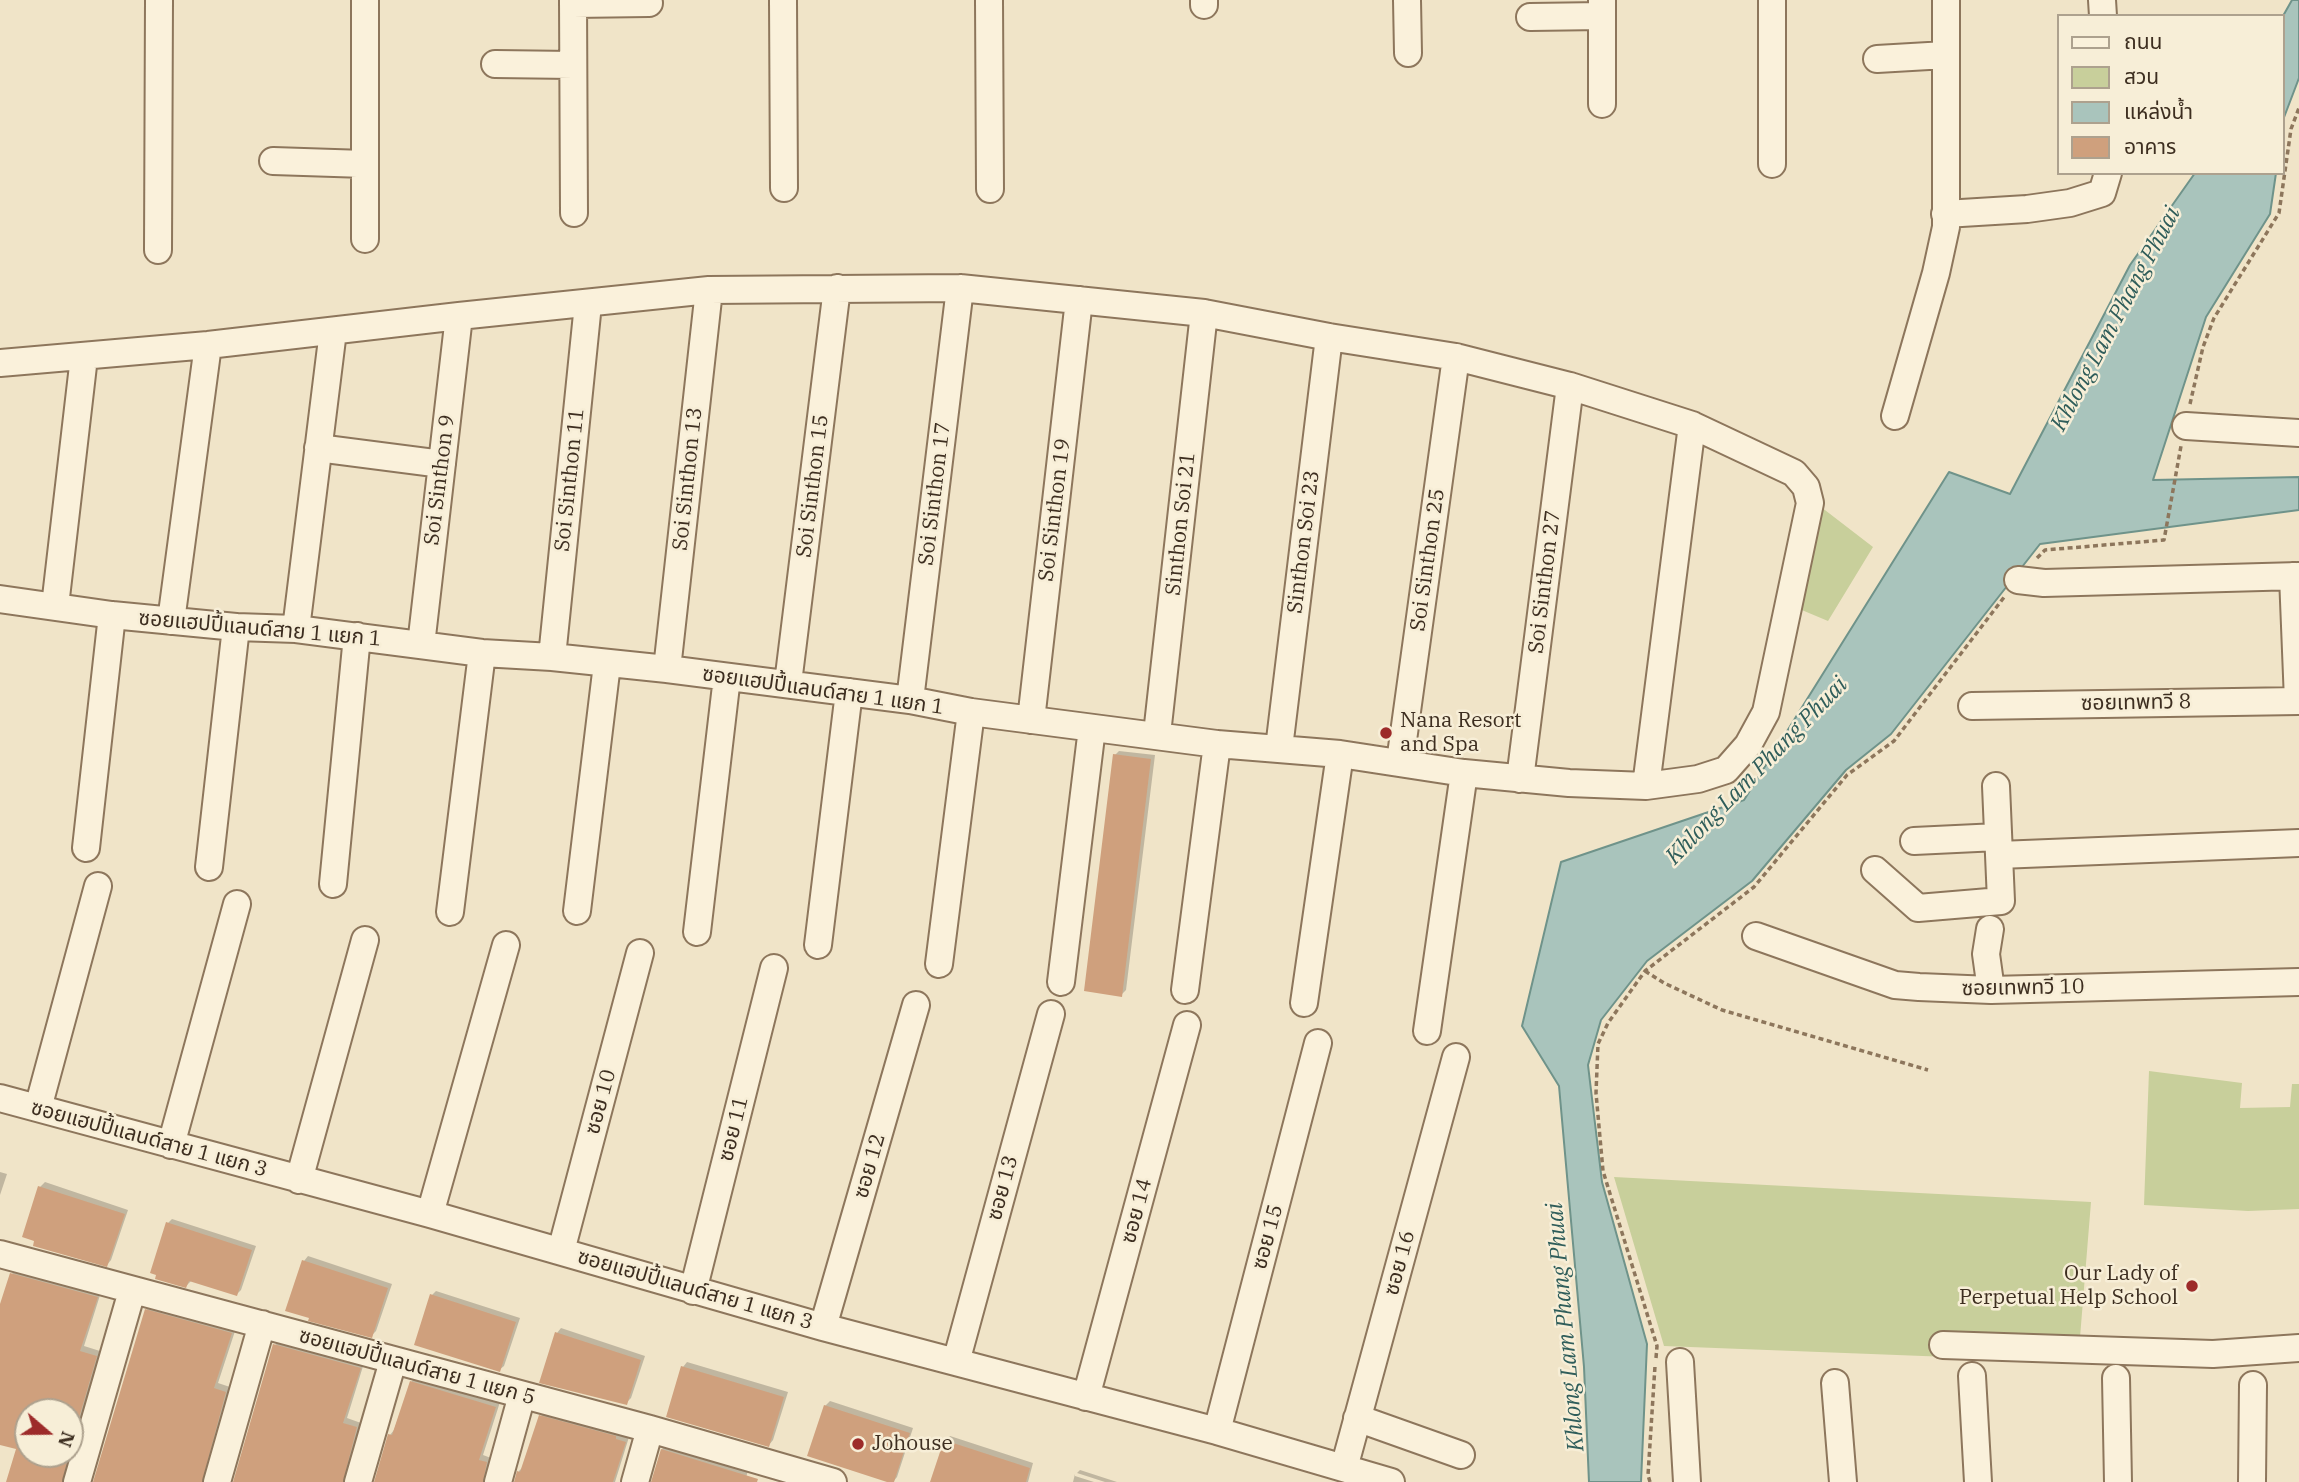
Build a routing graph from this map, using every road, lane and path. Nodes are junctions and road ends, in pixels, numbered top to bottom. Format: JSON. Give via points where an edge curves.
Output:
{"nodes":[{"id":1,"x":159,"y":0,"type":"edge"},
{"id":2,"x":365,"y":0,"type":"edge"},
{"id":3,"x":783,"y":0,"type":"edge"},
{"id":4,"x":989,"y":0,"type":"edge"},
{"id":5,"x":1407,"y":0,"type":"edge"},
{"id":6,"x":1772,"y":0,"type":"edge"},
{"id":7,"x":1946,"y":0,"type":"edge"},
{"id":8,"x":573,"y":2,"type":"edge"},
{"id":9,"x":649,"y":3,"type":"dead end"},
{"id":10,"x":1602,"y":8,"type":"edge"},
{"id":11,"x":1530,"y":17,"type":"dead end"},
{"id":12,"x":1408,"y":53,"type":"dead end"},
{"id":13,"x":1946,"y":55,"type":"junction"},
{"id":14,"x":1877,"y":59,"type":"dead end"},
{"id":15,"x":495,"y":64,"type":"dead end"},
{"id":16,"x":573,"y":65,"type":"junction"},
{"id":17,"x":1602,"y":104,"type":"dead end"},
{"id":18,"x":2299,"y":108,"type":"edge"},
{"id":19,"x":2291,"y":129,"type":"junction"},
{"id":20,"x":2299,"y":129,"type":"edge"},
{"id":21,"x":273,"y":161,"type":"dead end"},
{"id":22,"x":365,"y":164,"type":"junction"},
{"id":23,"x":1772,"y":164,"type":"dead end"},
{"id":24,"x":2285,"y":171,"type":"edge"},
{"id":25,"x":2108,"y":175,"type":"edge"},
{"id":26,"x":2284,"y":175,"type":"edge"},
{"id":27,"x":784,"y":188,"type":"dead end"},
{"id":28,"x":990,"y":189,"type":"dead end"},
{"id":29,"x":574,"y":213,"type":"dead end"},
{"id":30,"x":1945,"y":214,"type":"junction"},
{"id":31,"x":365,"y":239,"type":"dead end"},
{"id":32,"x":158,"y":250,"type":"dead end"},
{"id":33,"x":837,"y":288,"type":"junction"},
{"id":34,"x":960,"y":288,"type":"junction"},
{"id":35,"x":709,"y":290,"type":"junction"},
{"id":36,"x":1079,"y":300,"type":"junction"},
{"id":37,"x":588,"y":303,"type":"junction"},
{"id":38,"x":1204,"y":313,"type":"junction"},
{"id":39,"x":459,"y":316,"type":"junction"},
{"id":40,"x":333,"y":331,"type":"junction"},
{"id":41,"x":1329,"y":337,"type":"junction"},
{"id":42,"x":208,"y":345,"type":"junction"},
{"id":43,"x":2203,"y":347,"type":"dead end"},
{"id":44,"x":84,"y":357,"type":"junction"},
{"id":45,"x":1456,"y":357,"type":"junction"},
{"id":46,"x":0,"y":363,"type":"edge"},
{"id":47,"x":1570,"y":386,"type":"junction"},
{"id":48,"x":1895,"y":416,"type":"dead end"},
{"id":49,"x":1692,"y":425,"type":"junction"},
{"id":50,"x":2186,"y":426,"type":"dead end"},
{"id":51,"x":2299,"y":433,"type":"edge"},
{"id":52,"x":318,"y":448,"type":"junction"},
{"id":53,"x":442,"y":464,"type":"junction"},
{"id":54,"x":2175,"y":476,"type":"dead end"},
{"id":55,"x":2296,"y":576,"type":"edge"},
{"id":56,"x":2018,"y":580,"type":"junction"},
{"id":57,"x":0,"y":599,"type":"edge"},
{"id":58,"x":55,"y":607,"type":"junction"},
{"id":59,"x":112,"y":615,"type":"junction"},
{"id":60,"x":171,"y":621,"type":"junction"},
{"id":61,"x":236,"y":627,"type":"junction"},
{"id":62,"x":296,"y":629,"type":"junction"},
{"id":63,"x":357,"y":636,"type":"junction"},
{"id":64,"x":421,"y":645,"type":"junction"},
{"id":65,"x":482,"y":653,"type":"junction"},
{"id":66,"x":552,"y":657,"type":"junction"},
{"id":67,"x":607,"y":664,"type":"junction"},
{"id":68,"x":667,"y":669,"type":"junction"},
{"id":69,"x":727,"y":677,"type":"junction"},
{"id":70,"x":789,"y":683,"type":"junction"},
{"id":71,"x":849,"y":692,"type":"junction"},
{"id":72,"x":910,"y":700,"type":"junction"},
{"id":73,"x":2298,"y":701,"type":"edge"},
{"id":74,"x":1972,"y":706,"type":"dead end"},
{"id":75,"x":971,"y":712,"type":"junction"},
{"id":76,"x":1031,"y":720,"type":"junction"},
{"id":77,"x":1092,"y":728,"type":"junction"},
{"id":78,"x":1157,"y":734,"type":"junction"},
{"id":79,"x":1217,"y":744,"type":"junction"},
{"id":80,"x":1279,"y":748,"type":"junction"},
{"id":81,"x":1340,"y":754,"type":"junction"},
{"id":82,"x":1400,"y":762,"type":"junction"},
{"id":83,"x":1464,"y":773,"type":"junction"},
{"id":84,"x":1520,"y":779,"type":"junction"},
{"id":85,"x":1646,"y":786,"type":"junction"},
{"id":86,"x":1996,"y":786,"type":"dead end"},
{"id":87,"x":1914,"y":841,"type":"dead end"},
{"id":88,"x":2299,"y":843,"type":"edge"},
{"id":89,"x":1998,"y":846,"type":"junction"},
{"id":90,"x":86,"y":848,"type":"dead end"},
{"id":91,"x":209,"y":867,"type":"dead end"},
{"id":92,"x":1875,"y":870,"type":"dead end"},
{"id":93,"x":333,"y":884,"type":"dead end"},
{"id":94,"x":98,"y":886,"type":"dead end"},
{"id":95,"x":237,"y":904,"type":"dead end"},
{"id":96,"x":577,"y":911,"type":"dead end"},
{"id":97,"x":450,"y":912,"type":"dead end"},
{"id":98,"x":1990,"y":929,"type":"dead end"},
{"id":99,"x":697,"y":932,"type":"dead end"},
{"id":100,"x":1756,"y":936,"type":"dead end"},
{"id":101,"x":365,"y":940,"type":"dead end"},
{"id":102,"x":506,"y":945,"type":"dead end"},
{"id":103,"x":818,"y":945,"type":"dead end"},
{"id":104,"x":640,"y":953,"type":"dead end"},
{"id":105,"x":939,"y":964,"type":"dead end"},
{"id":106,"x":774,"y":968,"type":"dead end"},
{"id":107,"x":1645,"y":971,"type":"junction"},
{"id":108,"x":1061,"y":982,"type":"dead end"},
{"id":109,"x":2299,"y":982,"type":"edge"},
{"id":110,"x":1185,"y":990,"type":"dead end"},
{"id":111,"x":1991,"y":990,"type":"junction"},
{"id":112,"x":1304,"y":1003,"type":"dead end"},
{"id":113,"x":916,"y":1005,"type":"dead end"},
{"id":114,"x":1051,"y":1014,"type":"dead end"},
{"id":115,"x":1187,"y":1024,"type":"dead end"},
{"id":116,"x":1427,"y":1031,"type":"dead end"},
{"id":117,"x":1318,"y":1043,"type":"dead end"},
{"id":118,"x":1456,"y":1057,"type":"dead end"},
{"id":119,"x":1928,"y":1070,"type":"dead end"},
{"id":120,"x":0,"y":1098,"type":"edge"},
{"id":121,"x":38,"y":1108,"type":"junction"},
{"id":122,"x":171,"y":1146,"type":"junction"},
{"id":123,"x":299,"y":1180,"type":"junction"},
{"id":124,"x":430,"y":1214,"type":"junction"},
{"id":125,"x":561,"y":1251,"type":"junction"},
{"id":126,"x":0,"y":1254,"type":"edge"},
{"id":127,"x":132,"y":1290,"type":"junction"},
{"id":128,"x":693,"y":1291,"type":"junction"},
{"id":129,"x":262,"y":1324,"type":"junction"},
{"id":130,"x":823,"y":1327,"type":"junction"},
{"id":131,"x":1942,"y":1345,"type":"dead end"},
{"id":132,"x":2299,"y":1348,"type":"edge"},
{"id":133,"x":393,"y":1361,"type":"junction"},
{"id":134,"x":956,"y":1362,"type":"junction"},
{"id":135,"x":1680,"y":1362,"type":"dead end"},
{"id":136,"x":1972,"y":1376,"type":"dead end"},
{"id":137,"x":2116,"y":1378,"type":"dead end"},
{"id":138,"x":1835,"y":1383,"type":"dead end"},
{"id":139,"x":2253,"y":1385,"type":"dead end"},
{"id":140,"x":522,"y":1395,"type":"junction"},
{"id":141,"x":1086,"y":1397,"type":"junction"},
{"id":142,"x":1357,"y":1418,"type":"junction"},
{"id":143,"x":650,"y":1429,"type":"junction"},
{"id":144,"x":1217,"y":1431,"type":"junction"},
{"id":145,"x":1461,"y":1455,"type":"dead end"},
{"id":146,"x":1344,"y":1468,"type":"junction"},
{"id":147,"x":782,"y":1475,"type":"edge"},
{"id":148,"x":77,"y":1482,"type":"edge"},
{"id":149,"x":218,"y":1482,"type":"edge"},
{"id":150,"x":358,"y":1482,"type":"edge"},
{"id":151,"x":498,"y":1482,"type":"edge"},
{"id":152,"x":635,"y":1482,"type":"edge"},
{"id":153,"x":833,"y":1482,"type":"edge"},
{"id":154,"x":1391,"y":1482,"type":"edge"},
{"id":155,"x":1650,"y":1482,"type":"edge"},
{"id":156,"x":1687,"y":1482,"type":"edge"},
{"id":157,"x":1843,"y":1482,"type":"edge"},
{"id":158,"x":1978,"y":1482,"type":"edge"},
{"id":159,"x":2118,"y":1482,"type":"edge"},
{"id":160,"x":2252,"y":1482,"type":"edge"}],
"edges":[{"from":1,"to":32,"type":"street"},
{"from":2,"to":22,"type":"street"},
{"from":3,"to":27,"type":"street"},
{"from":4,"to":28,"type":"street"},
{"from":5,"to":12,"type":"street"},
{"from":6,"to":23,"type":"street"},
{"from":7,"to":13,"type":"street"},
{"from":8,"to":9,"type":"street"},
{"from":8,"to":16,"type":"street"},
{"from":10,"to":11,"type":"street"},
{"from":10,"to":17,"type":"street"},
{"from":13,"to":14,"type":"street"},
{"from":13,"to":30,"type":"street"},
{"from":15,"to":16,"type":"street"},
{"from":16,"to":29,"type":"street"},
{"from":18,"to":19,"type":"path"},
{"from":19,"to":20,"type":"path"},
{"from":19,"to":24,"type":"path"},
{"from":21,"to":22,"type":"street"},
{"from":22,"to":31,"type":"street"},
{"from":25,"to":30,"type":"street","via":[[2102,193],[2070,203]]},
{"from":26,"to":43,"type":"path","via":[[2279,213],[2214,318]]},
{"from":30,"to":48,"type":"street","via":[[1936,273]]},
{"from":33,"to":34,"type":"street","name":"ซอยแฮปปี้แลนด์สาย 1 แยก 1"},
{"from":33,"to":35,"type":"street","name":"ซอยแฮปปี้แลนด์สาย 1 แยก 1"},
{"from":33,"to":70,"type":"street","name":"Soi Sinthon 15"},
{"from":34,"to":36,"type":"street","name":"ซอยแฮปปี้แลนด์สาย 1 แยก 1"},
{"from":34,"to":72,"type":"street","name":"Soi Sinthon 17"},
{"from":35,"to":37,"type":"street","name":"ซอยแฮปปี้แลนด์สาย 1 แยก 1"},
{"from":35,"to":68,"type":"street","name":"Soi Sinthon 13"},
{"from":36,"to":38,"type":"street","name":"ซอยแฮปปี้แลนด์สาย 1 แยก 1"},
{"from":36,"to":76,"type":"street","name":"Soi Sinthon 19"},
{"from":37,"to":39,"type":"street","name":"ซอยแฮปปี้แลนด์สาย 1 แยก 1"},
{"from":37,"to":66,"type":"street","name":"Soi Sinthon 11"},
{"from":38,"to":41,"type":"street","name":"ซอยแฮปปี้แลนด์สาย 1 แยก 1"},
{"from":38,"to":78,"type":"street","name":"Sinthon Soi 21"},
{"from":39,"to":40,"type":"street","name":"ซอยแฮปปี้แลนด์สาย 1 แยก 1"},
{"from":39,"to":53,"type":"street","name":"Soi Sinthon 9"},
{"from":40,"to":42,"type":"street","name":"ซอยแฮปปี้แลนด์สาย 1 แยก 1"},
{"from":40,"to":52,"type":"street"},
{"from":41,"to":45,"type":"street","name":"ซอยแฮปปี้แลนด์สาย 1 แยก 1"},
{"from":41,"to":80,"type":"street","name":"Sinthon Soi 23"},
{"from":42,"to":44,"type":"street","name":"ซอยแฮปปี้แลนด์สาย 1 แยก 1"},
{"from":42,"to":60,"type":"street"},
{"from":44,"to":46,"type":"street","name":"ซอยแฮปปี้แลนด์สาย 1 แยก 1"},
{"from":44,"to":58,"type":"street"},
{"from":45,"to":47,"type":"street","name":"ซอยแฮปปี้แลนด์สาย 1 แยก 1"},
{"from":45,"to":82,"type":"street","name":"Soi Sinthon 25"},
{"from":47,"to":49,"type":"street","name":"ซอยแฮปปี้แลนด์สาย 1 แยก 1"},
{"from":47,"to":84,"type":"street","name":"Soi Sinthon 27"},
{"from":49,"to":85,"type":"street"},
{"from":49,"to":85,"type":"street","name":"ซอยแฮปปี้แลนด์สาย 1 แยก 1","via":[[1794,473],[1810,503],[1766,712],[1748,745],[1726,770]]},
{"from":50,"to":51,"type":"street"},
{"from":52,"to":53,"type":"street"},
{"from":52,"to":62,"type":"street"},
{"from":53,"to":64,"type":"street","name":"Soi Sinthon 9"},
{"from":54,"to":56,"type":"path","via":[[2164,540],[2045,550]]},
{"from":55,"to":56,"type":"street"},
{"from":55,"to":73,"type":"street"},
{"from":56,"to":107,"type":"path","via":[[1894,741],[1847,775],[1754,887]]},
{"from":57,"to":58,"type":"street","name":"ซอยแฮปปี้แลนด์สาย 1 แยก 1"},
{"from":58,"to":59,"type":"street","name":"ซอยแฮปปี้แลนด์สาย 1 แยก 1"},
{"from":59,"to":60,"type":"street","name":"ซอยแฮปปี้แลนด์สาย 1 แยก 1"},
{"from":59,"to":90,"type":"street"},
{"from":60,"to":61,"type":"street","name":"ซอยแฮปปี้แลนด์สาย 1 แยก 1"},
{"from":61,"to":62,"type":"street","name":"ซอยแฮปปี้แลนด์สาย 1 แยก 1"},
{"from":61,"to":91,"type":"street"},
{"from":62,"to":63,"type":"street","name":"ซอยแฮปปี้แลนด์สาย 1 แยก 1"},
{"from":63,"to":64,"type":"street","name":"ซอยแฮปปี้แลนด์สาย 1 แยก 1"},
{"from":63,"to":93,"type":"street"},
{"from":64,"to":65,"type":"street","name":"ซอยแฮปปี้แลนด์สาย 1 แยก 1"},
{"from":65,"to":66,"type":"street","name":"ซอยแฮปปี้แลนด์สาย 1 แยก 1"},
{"from":65,"to":97,"type":"street"},
{"from":66,"to":67,"type":"street","name":"ซอยแฮปปี้แลนด์สาย 1 แยก 1"},
{"from":67,"to":68,"type":"street","name":"ซอยแฮปปี้แลนด์สาย 1 แยก 1"},
{"from":67,"to":96,"type":"street"},
{"from":68,"to":69,"type":"street","name":"ซอยแฮปปี้แลนด์สาย 1 แยก 1"},
{"from":69,"to":70,"type":"street","name":"ซอยแฮปปี้แลนด์สาย 1 แยก 1"},
{"from":69,"to":99,"type":"street"},
{"from":70,"to":71,"type":"street","name":"ซอยแฮปปี้แลนด์สาย 1 แยก 1"},
{"from":71,"to":72,"type":"street","name":"ซอยแฮปปี้แลนด์สาย 1 แยก 1"},
{"from":71,"to":103,"type":"street"},
{"from":72,"to":75,"type":"street","name":"ซอยแฮปปี้แลนด์สาย 1 แยก 1"},
{"from":73,"to":74,"type":"street","name":"ซอยเทพทวี 8"},
{"from":75,"to":76,"type":"street","name":"ซอยแฮปปี้แลนด์สาย 1 แยก 1"},
{"from":75,"to":105,"type":"street"},
{"from":76,"to":77,"type":"street","name":"ซอยแฮปปี้แลนด์สาย 1 แยก 1"},
{"from":77,"to":78,"type":"street","name":"ซอยแฮปปี้แลนด์สาย 1 แยก 1"},
{"from":77,"to":108,"type":"street"},
{"from":78,"to":79,"type":"street","name":"ซอยแฮปปี้แลนด์สาย 1 แยก 1"},
{"from":79,"to":80,"type":"street","name":"ซอยแฮปปี้แลนด์สาย 1 แยก 1"},
{"from":79,"to":110,"type":"street"},
{"from":80,"to":81,"type":"street","name":"ซอยแฮปปี้แลนด์สาย 1 แยก 1"},
{"from":81,"to":82,"type":"street","name":"ซอยแฮปปี้แลนด์สาย 1 แยก 1"},
{"from":81,"to":112,"type":"street"},
{"from":82,"to":83,"type":"street","name":"ซอยแฮปปี้แลนด์สาย 1 แยก 1"},
{"from":83,"to":84,"type":"street","name":"ซอยแฮปปี้แลนด์สาย 1 แยก 1"},
{"from":83,"to":116,"type":"street"},
{"from":84,"to":85,"type":"street","name":"ซอยแฮปปี้แลนด์สาย 1 แยก 1"},
{"from":86,"to":89,"type":"street"},
{"from":87,"to":89,"type":"street"},
{"from":88,"to":89,"type":"street"},
{"from":89,"to":92,"type":"street","via":[[2001,901],[1918,908]]},
{"from":94,"to":121,"type":"street"},
{"from":95,"to":122,"type":"street"},
{"from":98,"to":111,"type":"street","via":[[1986,954]]},
{"from":100,"to":111,"type":"street","name":"ซอยเทพทวี 10","via":[[1895,985]]},
{"from":101,"to":123,"type":"street"},
{"from":102,"to":124,"type":"street"},
{"from":104,"to":125,"type":"street","name":"ซอย 10"},
{"from":106,"to":128,"type":"street","name":"ซอย 11"},
{"from":107,"to":119,"type":"path","via":[[1722,1010]]},
{"from":107,"to":155,"type":"path","via":[[1598,1044],[1597,1093],[1603,1171],[1657,1346]]},
{"from":109,"to":111,"type":"street","name":"ซอยเทพทวี 10"},
{"from":113,"to":130,"type":"street","name":"ซอย 12"},
{"from":114,"to":134,"type":"street","name":"ซอย 13"},
{"from":115,"to":141,"type":"street","name":"ซอย 14"},
{"from":117,"to":144,"type":"street","name":"ซอย 15"},
{"from":118,"to":142,"type":"street","name":"ซอย 16"},
{"from":120,"to":121,"type":"street","name":"ซอยแฮปปี้แลนด์สาย 1 แยก 3"},
{"from":121,"to":122,"type":"street","name":"ซอยแฮปปี้แลนด์สาย 1 แยก 3"},
{"from":122,"to":123,"type":"street","name":"ซอยแฮปปี้แลนด์สาย 1 แยก 3"},
{"from":123,"to":124,"type":"street","name":"ซอยแฮปปี้แลนด์สาย 1 แยก 3"},
{"from":124,"to":125,"type":"street","name":"ซอยแฮปปี้แลนด์สาย 1 แยก 3"},
{"from":125,"to":128,"type":"street","name":"ซอยแฮปปี้แลนด์สาย 1 แยก 3"},
{"from":126,"to":127,"type":"street","name":"ซอยแฮปปี้แลนด์สาย 1 แยก 5"},
{"from":127,"to":129,"type":"street","name":"ซอยแฮปปี้แลนด์สาย 1 แยก 5"},
{"from":127,"to":148,"type":"street"},
{"from":128,"to":130,"type":"street","name":"ซอยแฮปปี้แลนด์สาย 1 แยก 3"},
{"from":129,"to":133,"type":"street","name":"ซอยแฮปปี้แลนด์สาย 1 แยก 5"},
{"from":129,"to":149,"type":"street"},
{"from":130,"to":134,"type":"street","name":"ซอยแฮปปี้แลนด์สาย 1 แยก 3"},
{"from":131,"to":132,"type":"street","via":[[2213,1353]]},
{"from":133,"to":140,"type":"street","name":"ซอยแฮปปี้แลนด์สาย 1 แยก 5"},
{"from":133,"to":150,"type":"street"},
{"from":134,"to":141,"type":"street","name":"ซอยแฮปปี้แลนด์สาย 1 แยก 3"},
{"from":135,"to":156,"type":"street"},
{"from":136,"to":158,"type":"street"},
{"from":137,"to":159,"type":"street"},
{"from":138,"to":157,"type":"street"},
{"from":139,"to":160,"type":"street"},
{"from":140,"to":143,"type":"street","name":"ซอยแฮปปี้แลนด์สาย 1 แยก 5"},
{"from":140,"to":151,"type":"street"},
{"from":141,"to":144,"type":"street","name":"ซอยแฮปปี้แลนด์สาย 1 แยก 3"},
{"from":142,"to":145,"type":"street"},
{"from":142,"to":146,"type":"street","name":"ซอย 16"},
{"from":143,"to":147,"type":"street","name":"ซอยแฮปปี้แลนด์สาย 1 แยก 5"},
{"from":143,"to":152,"type":"street"},
{"from":144,"to":146,"type":"street","name":"ซอยแฮปปี้แลนด์สาย 1 แยก 3"},
{"from":146,"to":154,"type":"street","name":"ซอยแฮปปี้แลนด์สาย 1 แยก 3"},
{"from":147,"to":153,"type":"street","name":"ซอยแฮปปี้แลนด์สาย 1 แยก 5"}]}
